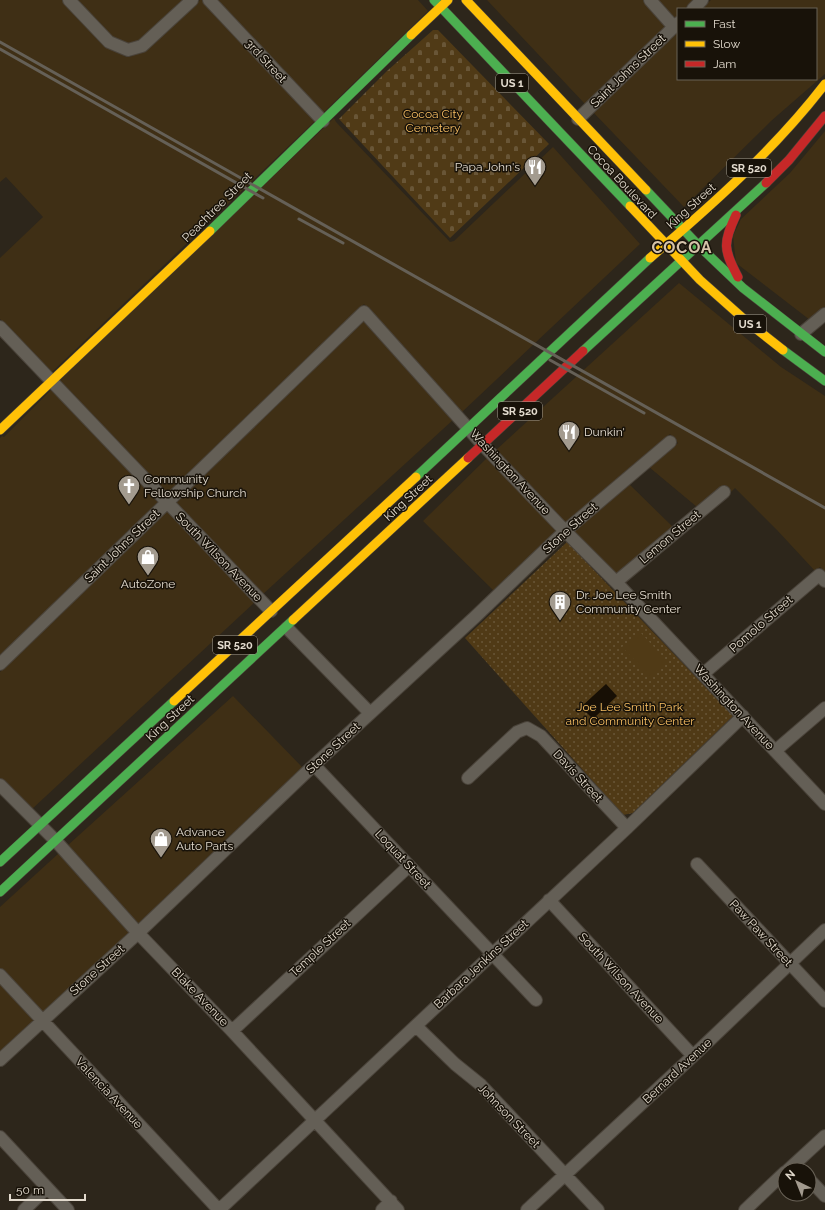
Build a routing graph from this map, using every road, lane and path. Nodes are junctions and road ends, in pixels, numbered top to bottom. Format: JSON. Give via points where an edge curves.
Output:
{"nodes":[{"id":1,"x":69,"y":0,"type":"edge"},
{"id":2,"x":192,"y":0,"type":"edge"},
{"id":3,"x":209,"y":0,"type":"edge"},
{"id":4,"x":434,"y":0,"type":"edge"},
{"id":5,"x":448,"y":0,"type":"edge"},
{"id":6,"x":466,"y":0,"type":"edge"},
{"id":7,"x":650,"y":0,"type":"edge"},
{"id":8,"x":702,"y":0,"type":"edge"},
{"id":9,"x":440,"y":7,"type":"junction"},
{"id":10,"x":694,"y":8,"type":"edge"},
{"id":11,"x":676,"y":25,"type":"edge"},
{"id":12,"x":825,"y":84,"type":"edge"},
{"id":13,"x":825,"y":116,"type":"edge"},
{"id":14,"x":578,"y":119,"type":"junction"},
{"id":15,"x":323,"y":121,"type":"junction"},
{"id":16,"x":738,"y":211,"type":"junction"},
{"id":17,"x":683,"y":230,"type":"junction"},
{"id":18,"x":665,"y":245,"type":"junction"},
{"id":19,"x":698,"y":245,"type":"junction"},
{"id":20,"x":681,"y":261,"type":"junction"},
{"id":21,"x":743,"y":288,"type":"junction"},
{"id":22,"x":364,"y":312,"type":"joint"},
{"id":23,"x":825,"y":314,"type":"edge"},
{"id":24,"x":0,"y":326,"type":"edge"},
{"id":25,"x":801,"y":334,"type":"junction"},
{"id":26,"x":825,"y":352,"type":"edge"},
{"id":27,"x":51,"y":381,"type":"junction"},
{"id":28,"x":825,"y":381,"type":"edge"},
{"id":29,"x":469,"y":428,"type":"junction"},
{"id":30,"x":0,"y":430,"type":"edge"},
{"id":31,"x":670,"y":442,"type":"dead end"},
{"id":32,"x":483,"y":445,"type":"junction"},
{"id":33,"x":724,"y":492,"type":"dead end"},
{"id":34,"x":166,"y":502,"type":"junction"},
{"id":35,"x":361,"y":528,"type":"junction"},
{"id":36,"x":565,"y":530,"type":"junction"},
{"id":37,"x":822,"y":578,"type":"edge"},
{"id":38,"x":317,"y":581,"type":"dead end"},
{"id":39,"x":616,"y":582,"type":"junction"},
{"id":40,"x":294,"y":608,"type":"dead end"},
{"id":41,"x":271,"y":611,"type":"junction"},
{"id":42,"x":269,"y":626,"type":"dead end"},
{"id":43,"x":287,"y":628,"type":"junction"},
{"id":44,"x":249,"y":648,"type":"dead end"},
{"id":45,"x":0,"y":664,"type":"edge"},
{"id":46,"x":703,"y":674,"type":"junction"},
{"id":47,"x":825,"y":708,"type":"edge"},
{"id":48,"x":370,"y":713,"type":"junction"},
{"id":49,"x":743,"y":716,"type":"junction"},
{"id":50,"x":189,"y":717,"type":"junction"},
{"id":51,"x":775,"y":751,"type":"junction"},
{"id":52,"x":314,"y":765,"type":"junction"},
{"id":53,"x":468,"y":778,"type":"dead end"},
{"id":54,"x":0,"y":785,"type":"edge"},
{"id":55,"x":825,"y":804,"type":"edge"},
{"id":56,"x":40,"y":825,"type":"junction"},
{"id":57,"x":627,"y":828,"type":"junction"},
{"id":58,"x":54,"y":840,"type":"junction"},
{"id":59,"x":0,"y":862,"type":"edge"},
{"id":60,"x":697,"y":864,"type":"dead end"},
{"id":61,"x":409,"y":866,"type":"junction"},
{"id":62,"x":0,"y":892,"type":"edge"},
{"id":63,"x":549,"y":900,"type":"junction"},
{"id":64,"x":825,"y":930,"type":"edge"},
{"id":65,"x":138,"y":933,"type":"junction"},
{"id":66,"x":492,"y":953,"type":"junction"},
{"id":67,"x":789,"y":963,"type":"junction"},
{"id":68,"x":0,"y":975,"type":"edge"},
{"id":69,"x":536,"y":1000,"type":"dead end"},
{"id":70,"x":825,"y":1001,"type":"edge"},
{"id":71,"x":42,"y":1020,"type":"junction"},
{"id":72,"x":416,"y":1026,"type":"junction"},
{"id":73,"x":232,"y":1031,"type":"junction"},
{"id":74,"x":693,"y":1056,"type":"junction"},
{"id":75,"x":0,"y":1060,"type":"edge"},
{"id":76,"x":314,"y":1121,"type":"junction"},
{"id":77,"x":825,"y":1136,"type":"edge"},
{"id":78,"x":0,"y":1137,"type":"edge"},
{"id":79,"x":800,"y":1162,"type":"edge"},
{"id":80,"x":565,"y":1174,"type":"junction"},
{"id":81,"x":777,"y":1180,"type":"edge"},
{"id":82,"x":47,"y":1188,"type":"junction"},
{"id":83,"x":817,"y":1188,"type":"edge"},
{"id":84,"x":825,"y":1196,"type":"edge"},
{"id":85,"x":394,"y":1206,"type":"edge"},
{"id":86,"x":24,"y":1210,"type":"edge"},
{"id":87,"x":68,"y":1210,"type":"edge"},
{"id":88,"x":219,"y":1210,"type":"edge"},
{"id":89,"x":382,"y":1210,"type":"edge"},
{"id":90,"x":527,"y":1210,"type":"edge"},
{"id":91,"x":598,"y":1210,"type":"edge"},
{"id":92,"x":746,"y":1210,"type":"edge"}],
"edges":[{"from":1,"to":2,"type":"street","via":[[109,42],[128,50],[142,46]]},
{"from":3,"to":15,"type":"street","name":"3rd Street"},
{"from":4,"to":9,"type":"main road","name":"Cocoa Boulevard","number":"US 1"},
{"from":5,"to":9,"type":"main road","name":"Peachtree Street"},
{"from":6,"to":14,"type":"main road","name":"Cocoa Boulevard","number":"US 1"},
{"from":7,"to":11,"type":"street"},
{"from":8,"to":10,"type":"street"},
{"from":9,"to":15,"type":"main road","name":"Peachtree Street"},
{"from":9,"to":18,"type":"main road","name":"Cocoa Boulevard","number":"US 1"},
{"from":11,"to":14,"type":"street","name":"Saint Johns Street"},
{"from":12,"to":17,"type":"main road","name":"King Street","number":"SR 520","via":[[751,166]]},
{"from":13,"to":16,"type":"main road","name":"King Street","number":"SR 520","via":[[814,131]]},
{"from":14,"to":17,"type":"main road","name":"Cocoa Boulevard","number":"US 1"},
{"from":15,"to":27,"type":"main road","name":"Peachtree Street"},
{"from":16,"to":19,"type":"main road","name":"King Street","number":"SR 520"},
{"from":16,"to":21,"type":"main road","via":[[725,246]]},
{"from":17,"to":18,"type":"main road","name":"King Street","number":"SR 520"},
{"from":17,"to":19,"type":"main road","name":"Cocoa Boulevard","number":"US 1"},
{"from":18,"to":20,"type":"main road","name":"Cocoa Boulevard","number":"US 1"},
{"from":18,"to":29,"type":"main road","name":"King Street","number":"SR 520"},
{"from":19,"to":20,"type":"main road","name":"King Street","number":"SR 520"},
{"from":19,"to":21,"type":"main road","name":"Cocoa Boulevard","number":"US 1"},
{"from":20,"to":28,"type":"main road","name":"Cocoa Boulevard","number":"US 1","via":[[727,305]]},
{"from":20,"to":32,"type":"main road","name":"King Street","number":"SR 520"},
{"from":21,"to":25,"type":"main road","name":"Cocoa Boulevard","number":"US 1"},
{"from":22,"to":29,"type":"street","name":"Washington Avenue"},
{"from":22,"to":34,"type":"street","name":"Saint Johns Street"},
{"from":23,"to":25,"type":"street"},
{"from":24,"to":27,"type":"street","name":"South Wilson Avenue"},
{"from":25,"to":26,"type":"main road","name":"Cocoa Boulevard","number":"US 1"},
{"from":27,"to":30,"type":"main road","name":"Peachtree Street"},
{"from":27,"to":34,"type":"street","name":"South Wilson Avenue"},
{"from":29,"to":32,"type":"street","name":"Washington Avenue"},
{"from":29,"to":35,"type":"main road","name":"King Street","number":"SR 520"},
{"from":31,"to":36,"type":"street","name":"Stone Street"},
{"from":32,"to":36,"type":"street","name":"Washington Avenue"},
{"from":32,"to":43,"type":"main road","name":"King Street","number":"SR 520"},
{"from":33,"to":39,"type":"street","name":"Lemon Street"},
{"from":34,"to":41,"type":"street","name":"South Wilson Avenue"},
{"from":34,"to":45,"type":"street","name":"Saint Johns Street"},
{"from":35,"to":38,"type":"main road"},
{"from":35,"to":41,"type":"main road","name":"King Street","number":"SR 520"},
{"from":36,"to":39,"type":"street","name":"Washington Avenue"},
{"from":36,"to":48,"type":"street","name":"Stone Street"},
{"from":37,"to":46,"type":"street","name":"Pomolo Street"},
{"from":39,"to":46,"type":"street","name":"Washington Avenue"},
{"from":40,"to":43,"type":"main road","via":[[290,613]]},
{"from":41,"to":42,"type":"main road","via":[[272,619]]},
{"from":41,"to":56,"type":"main road","name":"King Street","number":"SR 520"},
{"from":43,"to":48,"type":"street"},
{"from":43,"to":50,"type":"main road","name":"King Street","number":"SR 520"},
{"from":44,"to":50,"type":"main road","via":[[208,688]]},
{"from":46,"to":49,"type":"street","name":"Washington Avenue"},
{"from":47,"to":51,"type":"street"},
{"from":48,"to":52,"type":"street","name":"Stone Street"},
{"from":49,"to":51,"type":"street","name":"Washington Avenue"},
{"from":49,"to":57,"type":"street","name":"Barbara Jenkins Street"},
{"from":50,"to":58,"type":"main road","name":"King Street","number":"SR 520"},
{"from":51,"to":55,"type":"street","name":"Washington Avenue"},
{"from":52,"to":61,"type":"street","name":"Loquat Street"},
{"from":52,"to":65,"type":"street","name":"Stone Street"},
{"from":53,"to":57,"type":"street","name":"Davis Street","via":[[517,732],[527,728],[541,736]]},
{"from":54,"to":56,"type":"street","name":"Blake Avenue"},
{"from":56,"to":58,"type":"street","name":"Blake Avenue"},
{"from":56,"to":59,"type":"main road","name":"King Street","number":"SR 520"},
{"from":57,"to":63,"type":"street","name":"Barbara Jenkins Street"},
{"from":58,"to":62,"type":"main road","name":"King Street","number":"SR 520"},
{"from":58,"to":65,"type":"street","name":"Blake Avenue"},
{"from":60,"to":67,"type":"street","name":"Paw Paw Street"},
{"from":61,"to":66,"type":"street","name":"Loquat Street"},
{"from":61,"to":73,"type":"street","name":"Temple Street"},
{"from":63,"to":66,"type":"street","name":"Barbara Jenkins Street"},
{"from":63,"to":74,"type":"street","name":"South Wilson Avenue"},
{"from":64,"to":67,"type":"street","name":"Bernard Avenue"},
{"from":65,"to":71,"type":"street","name":"Stone Street"},
{"from":65,"to":73,"type":"street","name":"Blake Avenue"},
{"from":66,"to":69,"type":"street","name":"Loquat Street"},
{"from":66,"to":72,"type":"street","name":"Barbara Jenkins Street"},
{"from":67,"to":70,"type":"street","name":"Paw Paw Street"},
{"from":67,"to":74,"type":"street","name":"Bernard Avenue"},
{"from":68,"to":71,"type":"street","name":"Valencia Avenue"},
{"from":71,"to":75,"type":"street","name":"Stone Street"},
{"from":71,"to":88,"type":"street","name":"Valencia Avenue"},
{"from":72,"to":76,"type":"street","name":"Barbara Jenkins Street"},
{"from":72,"to":80,"type":"street","name":"Johnson Street","via":[[481,1085]]},
{"from":73,"to":76,"type":"street","name":"Blake Avenue"},
{"from":74,"to":80,"type":"street","name":"Bernard Avenue"},
{"from":76,"to":85,"type":"street","name":"Blake Avenue"},
{"from":76,"to":88,"type":"street","name":"Barbara Jenkins Street"},
{"from":77,"to":79,"type":"street"},
{"from":78,"to":82,"type":"street"},
{"from":80,"to":90,"type":"street","name":"Bernard Avenue"},
{"from":80,"to":91,"type":"street","name":"Johnson Street"},
{"from":81,"to":92,"type":"street"},
{"from":82,"to":86,"type":"street"},
{"from":82,"to":87,"type":"street"},
{"from":83,"to":84,"type":"street"},
{"from":85,"to":89,"type":"street"}]}
